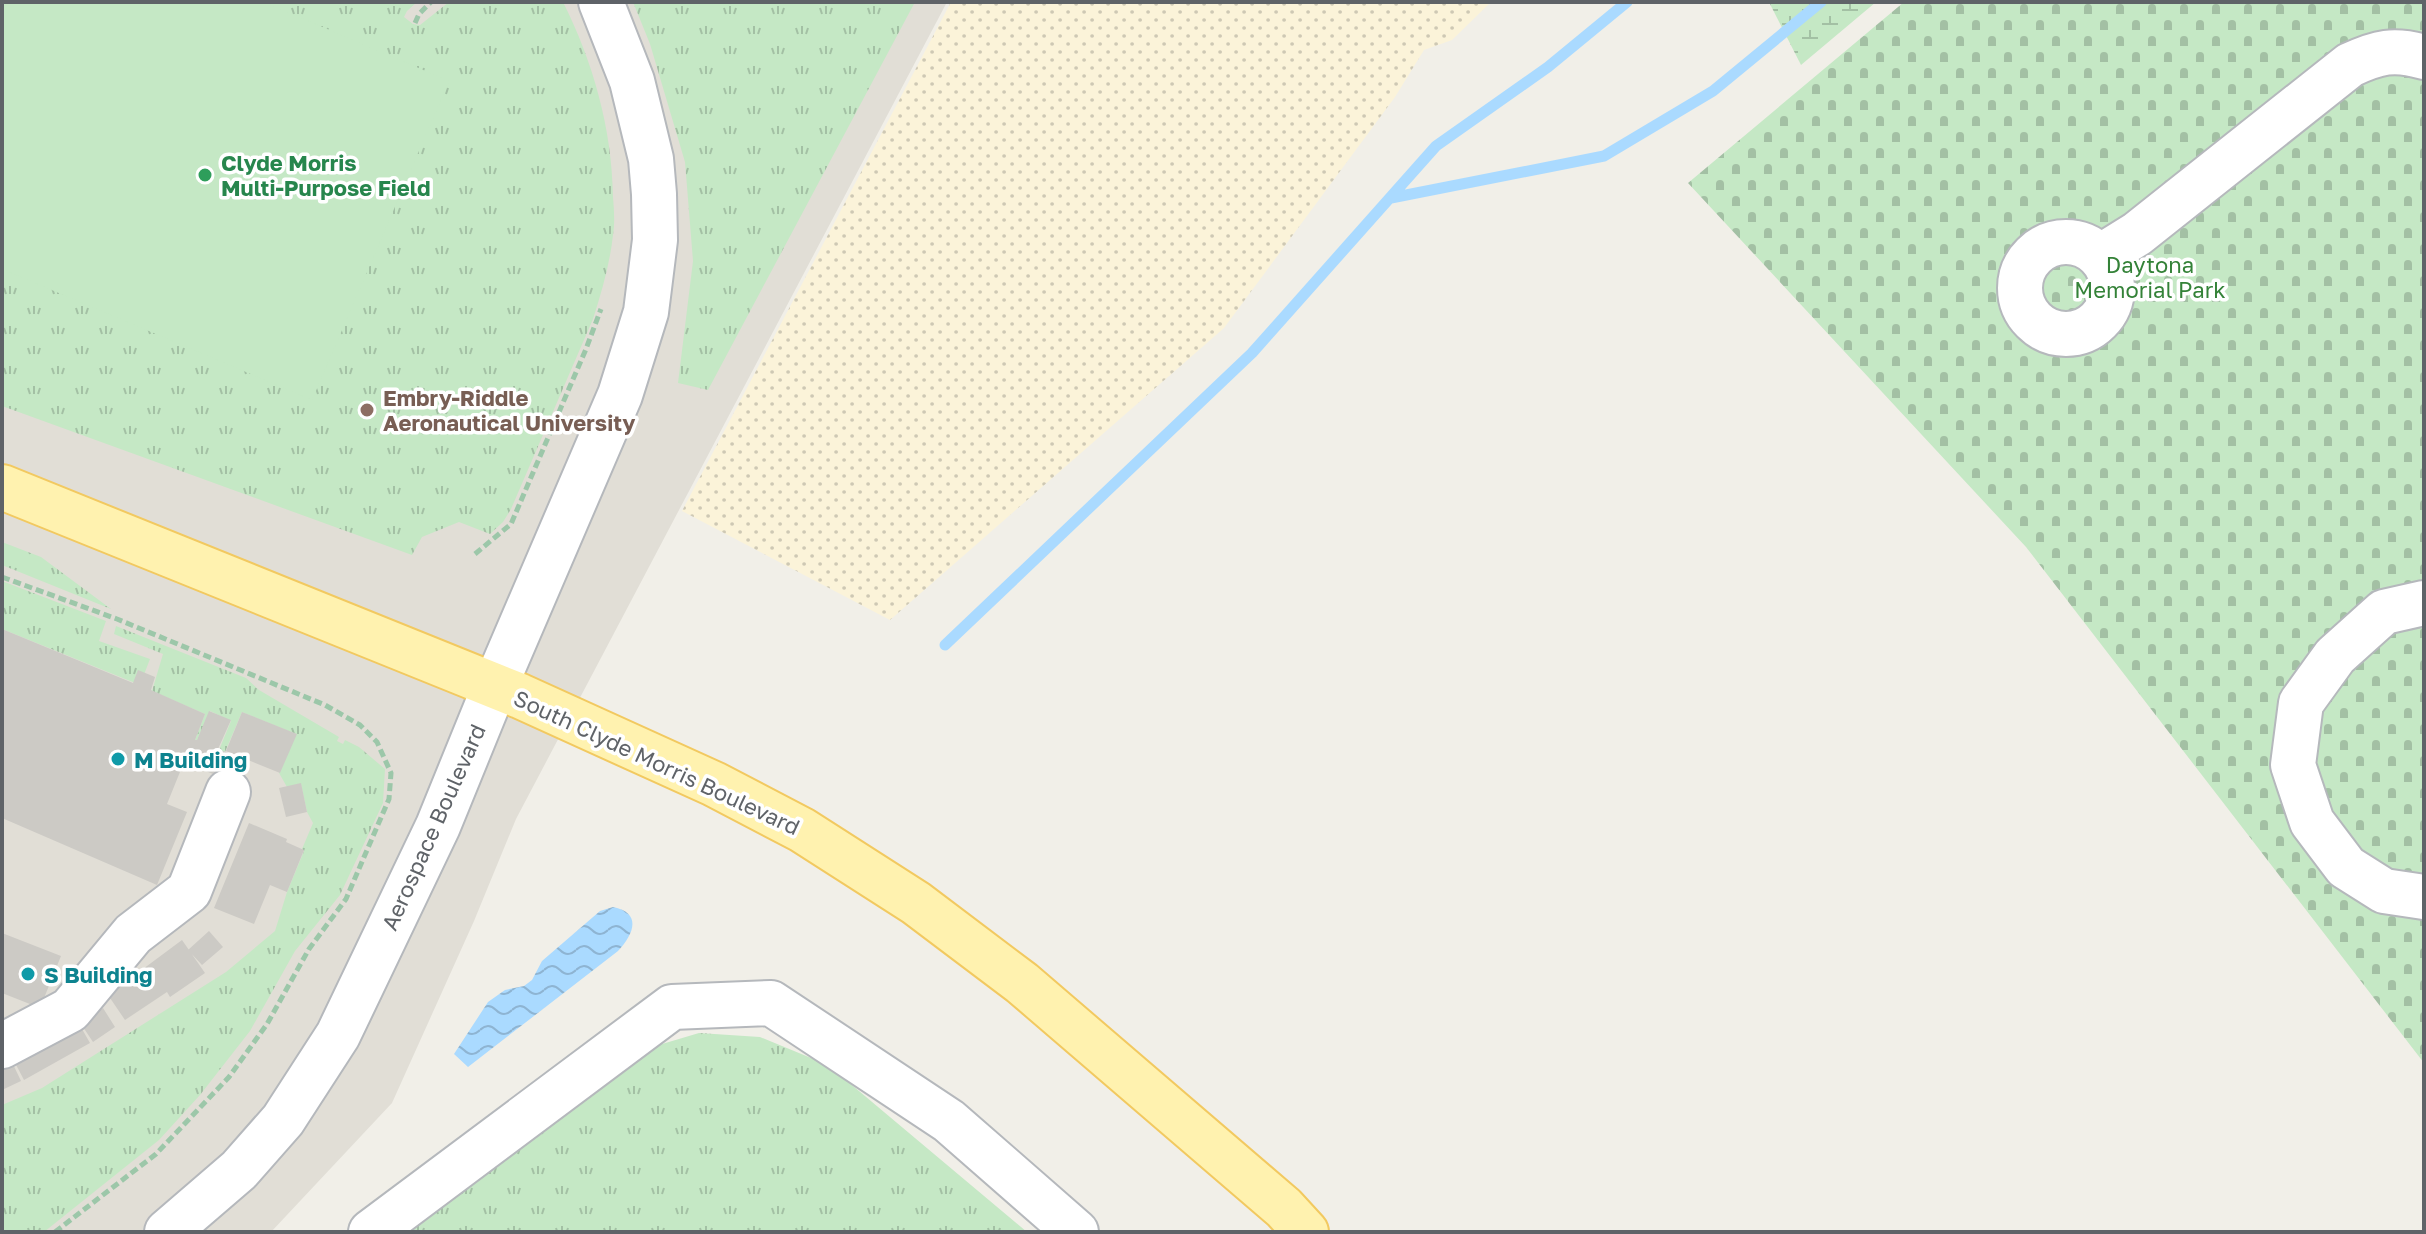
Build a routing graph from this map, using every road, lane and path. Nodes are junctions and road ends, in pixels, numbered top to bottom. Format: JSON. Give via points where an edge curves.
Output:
{"nodes":[{"id":1,"x":431,"y":2,"type":"edge"},
{"id":2,"x":601,"y":2,"type":"edge"},
{"id":3,"x":415,"y":23,"type":"dead end"},
{"id":4,"x":2424,"y":57,"type":"edge"},
{"id":5,"x":2100,"y":257,"type":"dead end"},
{"id":6,"x":602,"y":305,"type":"dead end"},
{"id":7,"x":2,"y":487,"type":"edge"},
{"id":8,"x":475,"y":554,"type":"dead end"},
{"id":9,"x":2424,"y":603,"type":"edge"},
{"id":10,"x":495,"y":686,"type":"junction"},
{"id":11,"x":228,"y":792,"type":"dead end"},
{"id":12,"x":2424,"y":897,"type":"edge"},
{"id":13,"x":2,"y":1046,"type":"edge"},
{"id":14,"x":167,"y":1232,"type":"edge"},
{"id":15,"x":371,"y":1232,"type":"edge"},
{"id":16,"x":1076,"y":1232,"type":"edge"},
{"id":17,"x":1306,"y":1232,"type":"edge"}],
"edges":[{"from":1,"to":3,"type":"path"},
{"from":2,"to":10,"type":"street","name":"Aerospace Boulevard","via":[[632,81],[651,159],[655,240],[646,312],[620,395]]},
{"from":4,"to":5,"type":"street","via":[[2379,52],[2350,65],[2137,234]]},
{"from":6,"to":8,"type":"path","via":[[511,524]]},
{"from":7,"to":10,"type":"main road","name":"South Clyde Morris Boulevard"},
{"from":9,"to":12,"type":"street","via":[[2384,612],[2335,656],[2301,703],[2293,765],[2312,822],[2346,867],[2384,891]]},
{"from":10,"to":14,"type":"street","name":"Aerospace Boulevard","via":[[438,826],[338,1035],[283,1120],[239,1170]]},
{"from":10,"to":17,"type":"main road","name":"South Clyde Morris Boulevard","via":[[714,784],[802,830],[916,903],[1022,983]]},
{"from":11,"to":13,"type":"street","via":[[189,891],[133,934],[70,1010]]},
{"from":15,"to":16,"type":"street","via":[[672,1007],[771,1003],[949,1121]]}]}
